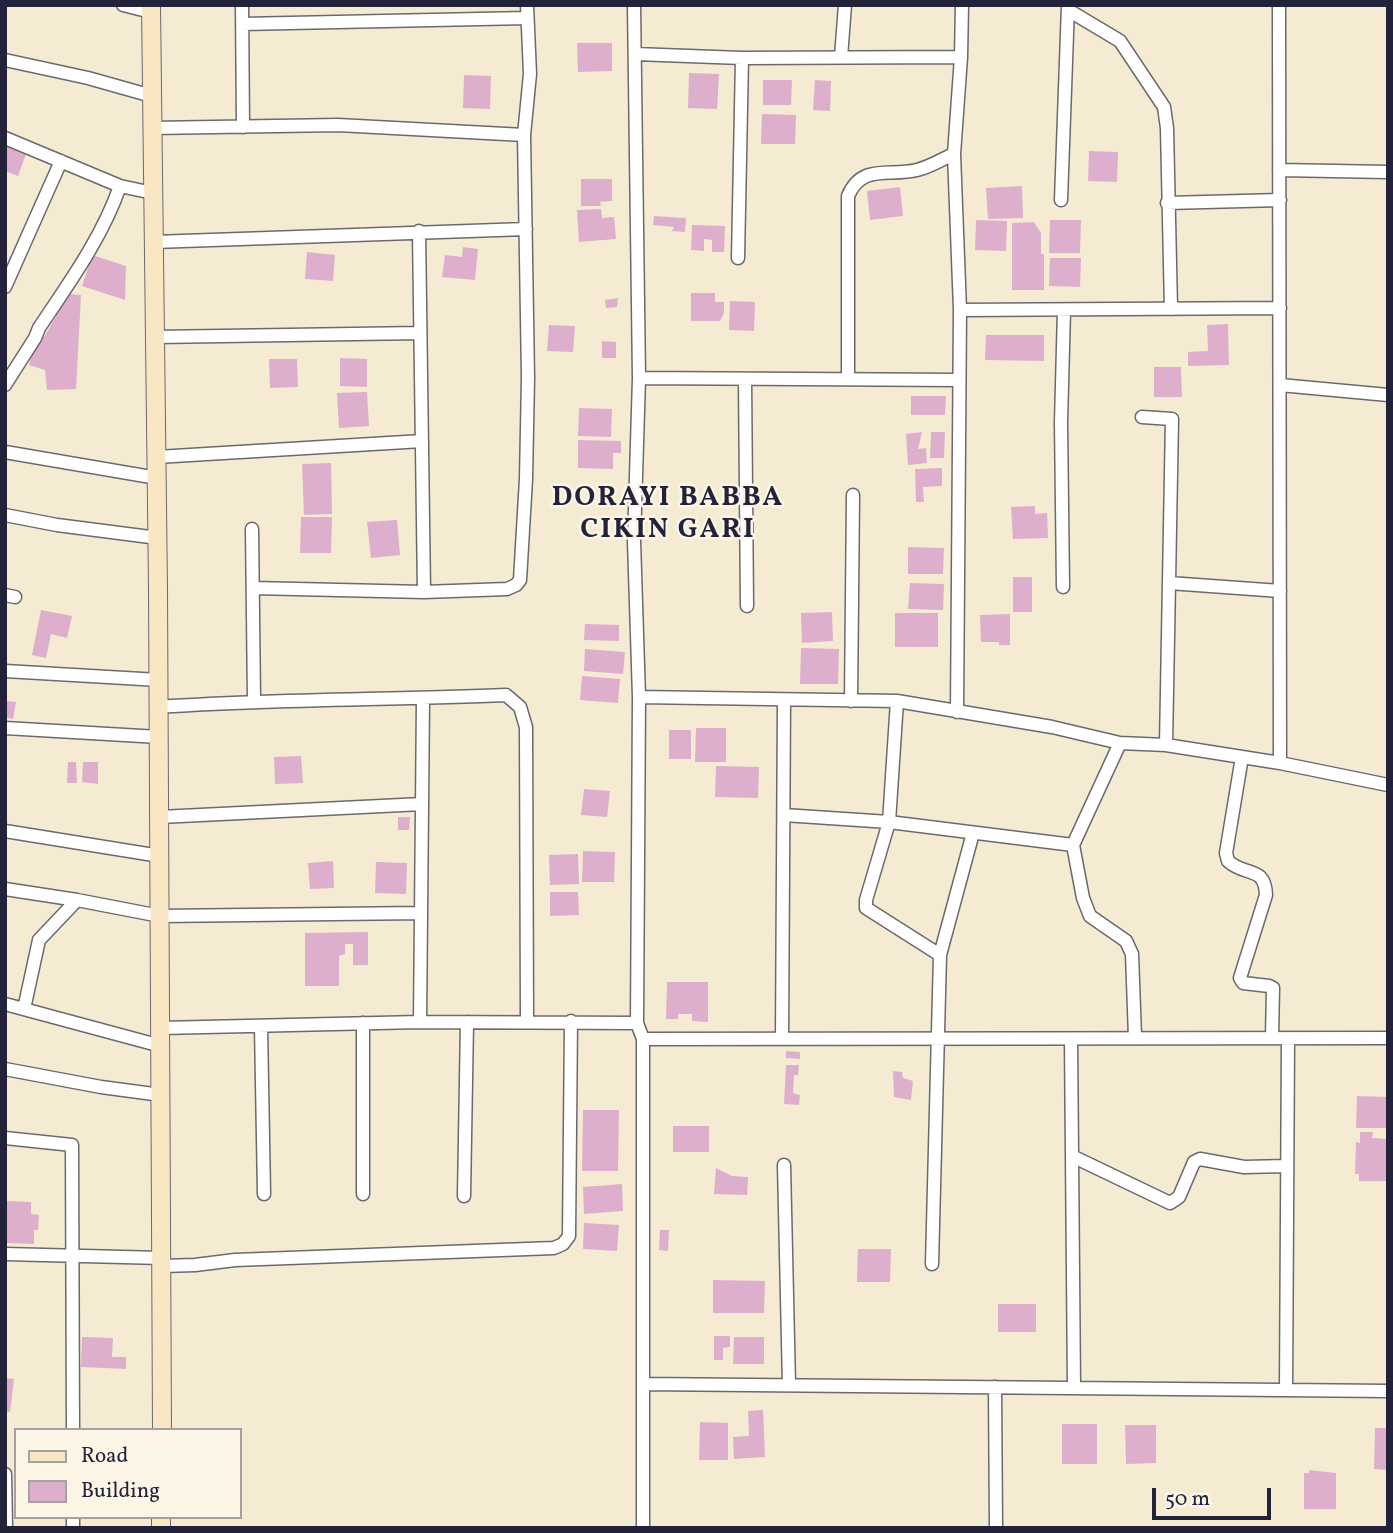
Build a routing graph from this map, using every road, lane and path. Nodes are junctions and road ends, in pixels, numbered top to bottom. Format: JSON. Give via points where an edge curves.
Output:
{"nodes":[{"id":1,"x":123,"y":5,"type":"edge"},
{"id":2,"x":242,"y":5,"type":"edge"},
{"id":3,"x":634,"y":5,"type":"edge"},
{"id":4,"x":845,"y":5,"type":"edge"},
{"id":5,"x":962,"y":5,"type":"edge"},
{"id":6,"x":1279,"y":5,"type":"edge"},
{"id":7,"x":151,"y":8,"type":"edge"},
{"id":8,"x":1068,"y":8,"type":"edge"},
{"id":9,"x":527,"y":11,"type":"edge"},
{"id":10,"x":242,"y":24,"type":"junction"},
{"id":11,"x":635,"y":54,"type":"junction"},
{"id":12,"x":841,"y":57,"type":"junction"},
{"id":13,"x":961,"y":57,"type":"junction"},
{"id":14,"x":741,"y":58,"type":"junction"},
{"id":15,"x":5,"y":60,"type":"edge"},
{"id":16,"x":152,"y":96,"type":"junction"},
{"id":17,"x":243,"y":127,"type":"junction"},
{"id":18,"x":152,"y":128,"type":"junction"},
{"id":19,"x":524,"y":135,"type":"junction"},
{"id":20,"x":5,"y":138,"type":"edge"},
{"id":21,"x":954,"y":154,"type":"junction"},
{"id":22,"x":61,"y":161,"type":"junction"},
{"id":23,"x":1279,"y":170,"type":"junction"},
{"id":24,"x":1388,"y":172,"type":"edge"},
{"id":25,"x":120,"y":186,"type":"junction"},
{"id":26,"x":153,"y":193,"type":"junction"},
{"id":27,"x":1061,"y":200,"type":"dead end"},
{"id":28,"x":1280,"y":200,"type":"junction"},
{"id":29,"x":1167,"y":203,"type":"junction"},
{"id":30,"x":526,"y":229,"type":"junction"},
{"id":31,"x":419,"y":231,"type":"junction"},
{"id":32,"x":154,"y":242,"type":"junction"},
{"id":33,"x":738,"y":258,"type":"dead end"},
{"id":34,"x":5,"y":287,"type":"edge"},
{"id":35,"x":1280,"y":308,"type":"junction"},
{"id":36,"x":1171,"y":309,"type":"junction"},
{"id":37,"x":960,"y":310,"type":"junction"},
{"id":38,"x":1064,"y":310,"type":"junction"},
{"id":39,"x":420,"y":333,"type":"junction"},
{"id":40,"x":155,"y":337,"type":"junction"},
{"id":41,"x":639,"y":378,"type":"junction"},
{"id":42,"x":746,"y":379,"type":"junction"},
{"id":43,"x":848,"y":379,"type":"junction"},
{"id":44,"x":959,"y":380,"type":"junction"},
{"id":45,"x":5,"y":385,"type":"edge"},
{"id":46,"x":1280,"y":385,"type":"junction"},
{"id":47,"x":1388,"y":395,"type":"edge"},
{"id":48,"x":1143,"y":417,"type":"dead end"},
{"id":49,"x":422,"y":441,"type":"junction"},
{"id":50,"x":5,"y":452,"type":"edge"},
{"id":51,"x":157,"y":457,"type":"junction"},
{"id":52,"x":157,"y":478,"type":"junction"},
{"id":53,"x":853,"y":495,"type":"dead end"},
{"id":54,"x":5,"y":515,"type":"edge"},
{"id":55,"x":252,"y":529,"type":"dead end"},
{"id":56,"x":158,"y":538,"type":"junction"},
{"id":57,"x":1169,"y":583,"type":"junction"},
{"id":58,"x":1062,"y":587,"type":"dead end"},
{"id":59,"x":253,"y":588,"type":"junction"},
{"id":60,"x":1280,"y":591,"type":"junction"},
{"id":61,"x":424,"y":592,"type":"junction"},
{"id":62,"x":747,"y":606,"type":"dead end"},
{"id":63,"x":5,"y":671,"type":"edge"},
{"id":64,"x":159,"y":680,"type":"junction"},
{"id":65,"x":639,"y":697,"type":"junction"},
{"id":66,"x":423,"y":699,"type":"junction"},
{"id":67,"x":784,"y":699,"type":"junction"},
{"id":68,"x":254,"y":700,"type":"junction"},
{"id":69,"x":850,"y":701,"type":"junction"},
{"id":70,"x":897,"y":701,"type":"junction"},
{"id":71,"x":159,"y":707,"type":"junction"},
{"id":72,"x":957,"y":712,"type":"junction"},
{"id":73,"x":5,"y":728,"type":"edge"},
{"id":74,"x":159,"y":737,"type":"junction"},
{"id":75,"x":1120,"y":743,"type":"junction"},
{"id":76,"x":1166,"y":745,"type":"junction"},
{"id":77,"x":1242,"y":757,"type":"junction"},
{"id":78,"x":1280,"y":763,"type":"junction"},
{"id":79,"x":1388,"y":785,"type":"edge"},
{"id":80,"x":422,"y":804,"type":"junction"},
{"id":81,"x":784,"y":815,"type":"junction"},
{"id":82,"x":160,"y":817,"type":"junction"},
{"id":83,"x":889,"y":822,"type":"junction"},
{"id":84,"x":5,"y":831,"type":"edge"},
{"id":85,"x":973,"y":833,"type":"junction"},
{"id":86,"x":1073,"y":845,"type":"junction"},
{"id":87,"x":160,"y":856,"type":"junction"},
{"id":88,"x":5,"y":889,"type":"edge"},
{"id":89,"x":77,"y":900,"type":"junction"},
{"id":90,"x":421,"y":913,"type":"junction"},
{"id":91,"x":160,"y":916,"type":"junction"},
{"id":92,"x":940,"y":955,"type":"junction"},
{"id":93,"x":5,"y":1004,"type":"edge"},
{"id":94,"x":24,"y":1009,"type":"junction"},
{"id":95,"x":527,"y":1021,"type":"junction"},
{"id":96,"x":571,"y":1021,"type":"junction"},
{"id":97,"x":420,"y":1022,"type":"junction"},
{"id":98,"x":467,"y":1022,"type":"junction"},
{"id":99,"x":363,"y":1023,"type":"junction"},
{"id":100,"x":637,"y":1023,"type":"junction"},
{"id":101,"x":261,"y":1026,"type":"junction"},
{"id":102,"x":161,"y":1037,"type":"junction"},
{"id":103,"x":1135,"y":1037,"type":"junction"},
{"id":104,"x":1072,"y":1038,"type":"junction"},
{"id":105,"x":1272,"y":1038,"type":"junction"},
{"id":106,"x":1288,"y":1038,"type":"junction"},
{"id":107,"x":1388,"y":1038,"type":"edge"},
{"id":108,"x":643,"y":1039,"type":"junction"},
{"id":109,"x":782,"y":1039,"type":"junction"},
{"id":110,"x":937,"y":1039,"type":"junction"},
{"id":111,"x":5,"y":1069,"type":"edge"},
{"id":112,"x":161,"y":1095,"type":"junction"},
{"id":113,"x":5,"y":1138,"type":"edge"},
{"id":114,"x":1074,"y":1157,"type":"junction"},
{"id":115,"x":784,"y":1166,"type":"dead end"},
{"id":116,"x":1287,"y":1166,"type":"junction"},
{"id":117,"x":264,"y":1194,"type":"dead end"},
{"id":118,"x":363,"y":1194,"type":"dead end"},
{"id":119,"x":464,"y":1196,"type":"dead end"},
{"id":120,"x":5,"y":1254,"type":"edge"},
{"id":121,"x":72,"y":1255,"type":"junction"},
{"id":122,"x":162,"y":1262,"type":"junction"},
{"id":123,"x":932,"y":1264,"type":"dead end"},
{"id":124,"x":643,"y":1384,"type":"junction"},
{"id":125,"x":789,"y":1385,"type":"junction"},
{"id":126,"x":995,"y":1387,"type":"junction"},
{"id":127,"x":1074,"y":1388,"type":"junction"},
{"id":128,"x":1286,"y":1390,"type":"junction"},
{"id":129,"x":1388,"y":1391,"type":"edge"},
{"id":130,"x":73,"y":1428,"type":"edge"},
{"id":131,"x":162,"y":1428,"type":"edge"},
{"id":132,"x":5,"y":1474,"type":"edge"},
{"id":133,"x":6,"y":1528,"type":"edge"},
{"id":134,"x":643,"y":1528,"type":"edge"},
{"id":135,"x":996,"y":1528,"type":"edge"}],
"edges":[{"from":1,"to":7,"type":"street"},
{"from":2,"to":10,"type":"street"},
{"from":3,"to":11,"type":"street"},
{"from":4,"to":12,"type":"street"},
{"from":5,"to":13,"type":"street"},
{"from":6,"to":23,"type":"street"},
{"from":7,"to":16,"type":"street"},
{"from":8,"to":27,"type":"street"},
{"from":8,"to":29,"type":"street","via":[[1120,41],[1164,107]]},
{"from":9,"to":10,"type":"street"},
{"from":9,"to":19,"type":"street","via":[[530,74]]},
{"from":10,"to":17,"type":"street"},
{"from":11,"to":14,"type":"street"},
{"from":11,"to":41,"type":"street"},
{"from":12,"to":13,"type":"street"},
{"from":12,"to":14,"type":"street"},
{"from":13,"to":21,"type":"street"},
{"from":14,"to":33,"type":"street"},
{"from":15,"to":16,"type":"street"},
{"from":16,"to":18,"type":"street"},
{"from":17,"to":18,"type":"street"},
{"from":17,"to":19,"type":"street","via":[[338,125]]},
{"from":18,"to":26,"type":"street"},
{"from":19,"to":30,"type":"street"},
{"from":20,"to":22,"type":"street"},
{"from":21,"to":37,"type":"street"},
{"from":21,"to":43,"type":"street","via":[[917,170],[863,175],[854,183],[848,196]]},
{"from":22,"to":25,"type":"street"},
{"from":22,"to":34,"type":"street"},
{"from":23,"to":24,"type":"street"},
{"from":23,"to":28,"type":"street"},
{"from":25,"to":26,"type":"street"},
{"from":25,"to":45,"type":"street","via":[[88,253]]},
{"from":26,"to":32,"type":"street"},
{"from":28,"to":29,"type":"street"},
{"from":28,"to":35,"type":"street"},
{"from":29,"to":36,"type":"street"},
{"from":30,"to":31,"type":"street"},
{"from":30,"to":61,"type":"street","via":[[526,490],[520,580],[507,589]]},
{"from":31,"to":32,"type":"street"},
{"from":31,"to":39,"type":"street"},
{"from":32,"to":40,"type":"street"},
{"from":35,"to":36,"type":"street"},
{"from":35,"to":46,"type":"street"},
{"from":36,"to":38,"type":"street"},
{"from":37,"to":38,"type":"street"},
{"from":37,"to":44,"type":"street"},
{"from":38,"to":58,"type":"street"},
{"from":39,"to":40,"type":"street"},
{"from":39,"to":49,"type":"street"},
{"from":40,"to":51,"type":"street"},
{"from":41,"to":42,"type":"street"},
{"from":41,"to":65,"type":"street","via":[[634,541]]},
{"from":42,"to":43,"type":"street"},
{"from":42,"to":62,"type":"street"},
{"from":43,"to":44,"type":"street"},
{"from":44,"to":72,"type":"street"},
{"from":46,"to":47,"type":"street"},
{"from":46,"to":60,"type":"street"},
{"from":48,"to":57,"type":"street","via":[[1172,419]]},
{"from":49,"to":51,"type":"street"},
{"from":49,"to":61,"type":"street"},
{"from":50,"to":52,"type":"street"},
{"from":51,"to":52,"type":"street"},
{"from":52,"to":56,"type":"street"},
{"from":53,"to":69,"type":"street"},
{"from":54,"to":56,"type":"street"},
{"from":55,"to":59,"type":"street"},
{"from":56,"to":64,"type":"street"},
{"from":57,"to":60,"type":"street"},
{"from":57,"to":76,"type":"street"},
{"from":59,"to":61,"type":"street"},
{"from":59,"to":68,"type":"street"},
{"from":60,"to":78,"type":"street"},
{"from":63,"to":64,"type":"street"},
{"from":64,"to":71,"type":"street"},
{"from":65,"to":67,"type":"street"},
{"from":65,"to":100,"type":"street"},
{"from":66,"to":68,"type":"street"},
{"from":66,"to":80,"type":"street"},
{"from":66,"to":95,"type":"street","via":[[506,695],[520,707],[526,727]]},
{"from":67,"to":69,"type":"street"},
{"from":67,"to":81,"type":"street"},
{"from":68,"to":71,"type":"street"},
{"from":69,"to":70,"type":"street"},
{"from":70,"to":72,"type":"street"},
{"from":70,"to":83,"type":"street"},
{"from":71,"to":74,"type":"street"},
{"from":72,"to":75,"type":"street"},
{"from":73,"to":74,"type":"street"},
{"from":74,"to":82,"type":"street"},
{"from":75,"to":76,"type":"street"},
{"from":75,"to":86,"type":"street"},
{"from":76,"to":77,"type":"street"},
{"from":77,"to":78,"type":"street"},
{"from":77,"to":105,"type":"street","via":[[1226,853],[1234,867],[1258,874],[1265,883],[1266,895],[1240,978],[1243,983],[1269,986],[1275,992]]},
{"from":78,"to":79,"type":"street"},
{"from":80,"to":82,"type":"street"},
{"from":80,"to":90,"type":"street"},
{"from":81,"to":83,"type":"street"},
{"from":81,"to":109,"type":"street"},
{"from":82,"to":87,"type":"street"},
{"from":83,"to":85,"type":"street"},
{"from":83,"to":92,"type":"street","via":[[866,908]]},
{"from":84,"to":87,"type":"street"},
{"from":85,"to":86,"type":"street"},
{"from":85,"to":92,"type":"street"},
{"from":86,"to":103,"type":"street","via":[[1090,916],[1126,941],[1132,954]]},
{"from":87,"to":91,"type":"street"},
{"from":88,"to":89,"type":"street"},
{"from":89,"to":91,"type":"street"},
{"from":89,"to":94,"type":"street","via":[[39,940]]},
{"from":90,"to":91,"type":"street"},
{"from":90,"to":97,"type":"street"},
{"from":91,"to":102,"type":"street"},
{"from":92,"to":110,"type":"street"},
{"from":93,"to":94,"type":"street"},
{"from":94,"to":102,"type":"street"},
{"from":95,"to":96,"type":"street"},
{"from":95,"to":98,"type":"street"},
{"from":96,"to":100,"type":"street"},
{"from":96,"to":122,"type":"street","via":[[569,1236],[564,1244],[195,1265]]},
{"from":97,"to":98,"type":"street"},
{"from":97,"to":99,"type":"street"},
{"from":98,"to":119,"type":"street"},
{"from":99,"to":101,"type":"street"},
{"from":99,"to":118,"type":"street"},
{"from":100,"to":108,"type":"street"},
{"from":101,"to":102,"type":"street"},
{"from":101,"to":117,"type":"street"},
{"from":102,"to":112,"type":"street"},
{"from":103,"to":104,"type":"street"},
{"from":103,"to":105,"type":"street"},
{"from":104,"to":110,"type":"street"},
{"from":104,"to":114,"type":"street"},
{"from":105,"to":106,"type":"street"},
{"from":106,"to":107,"type":"street"},
{"from":106,"to":116,"type":"street"},
{"from":108,"to":109,"type":"street"},
{"from":108,"to":124,"type":"street"},
{"from":109,"to":110,"type":"street"},
{"from":110,"to":123,"type":"street"},
{"from":111,"to":112,"type":"street"},
{"from":112,"to":122,"type":"street"},
{"from":113,"to":121,"type":"street","via":[[72,1145]]},
{"from":114,"to":116,"type":"street","via":[[1170,1203],[1179,1197],[1194,1162],[1200,1159],[1244,1167]]},
{"from":114,"to":127,"type":"street"},
{"from":115,"to":125,"type":"street"},
{"from":116,"to":128,"type":"street"},
{"from":120,"to":121,"type":"street"},
{"from":121,"to":122,"type":"street"},
{"from":121,"to":130,"type":"street"},
{"from":122,"to":131,"type":"street"},
{"from":124,"to":125,"type":"street"},
{"from":124,"to":134,"type":"street"},
{"from":125,"to":126,"type":"street"},
{"from":126,"to":127,"type":"street"},
{"from":126,"to":135,"type":"street"},
{"from":127,"to":128,"type":"street"},
{"from":128,"to":129,"type":"street"},
{"from":132,"to":133,"type":"street"}]}
